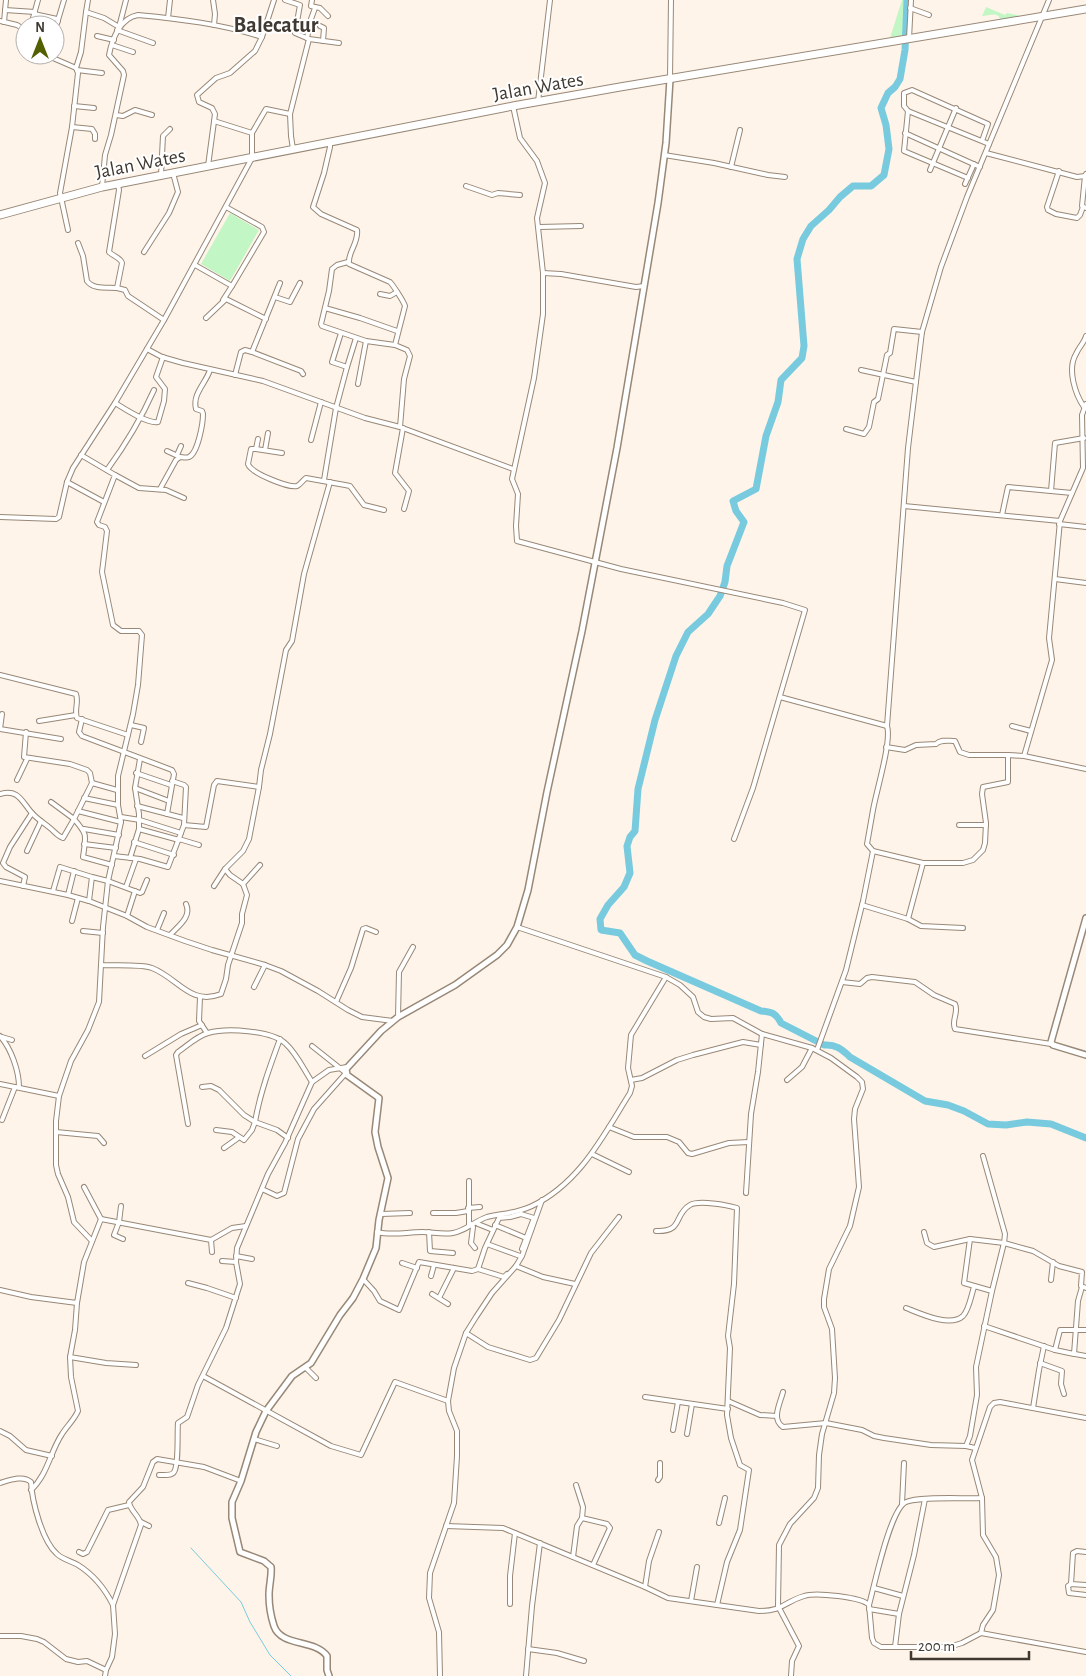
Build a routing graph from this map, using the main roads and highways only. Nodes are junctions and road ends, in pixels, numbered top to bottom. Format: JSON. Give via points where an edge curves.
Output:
{"nodes":[{"id":1,"x":1086,"y":9,"type":"edge"},
{"id":2,"x":0,"y":215,"type":"edge"}],
"edges":[{"from":1,"to":2,"type":"highway","name":"Jalan Wates","via":[[513,106],[102,187]]}]}
